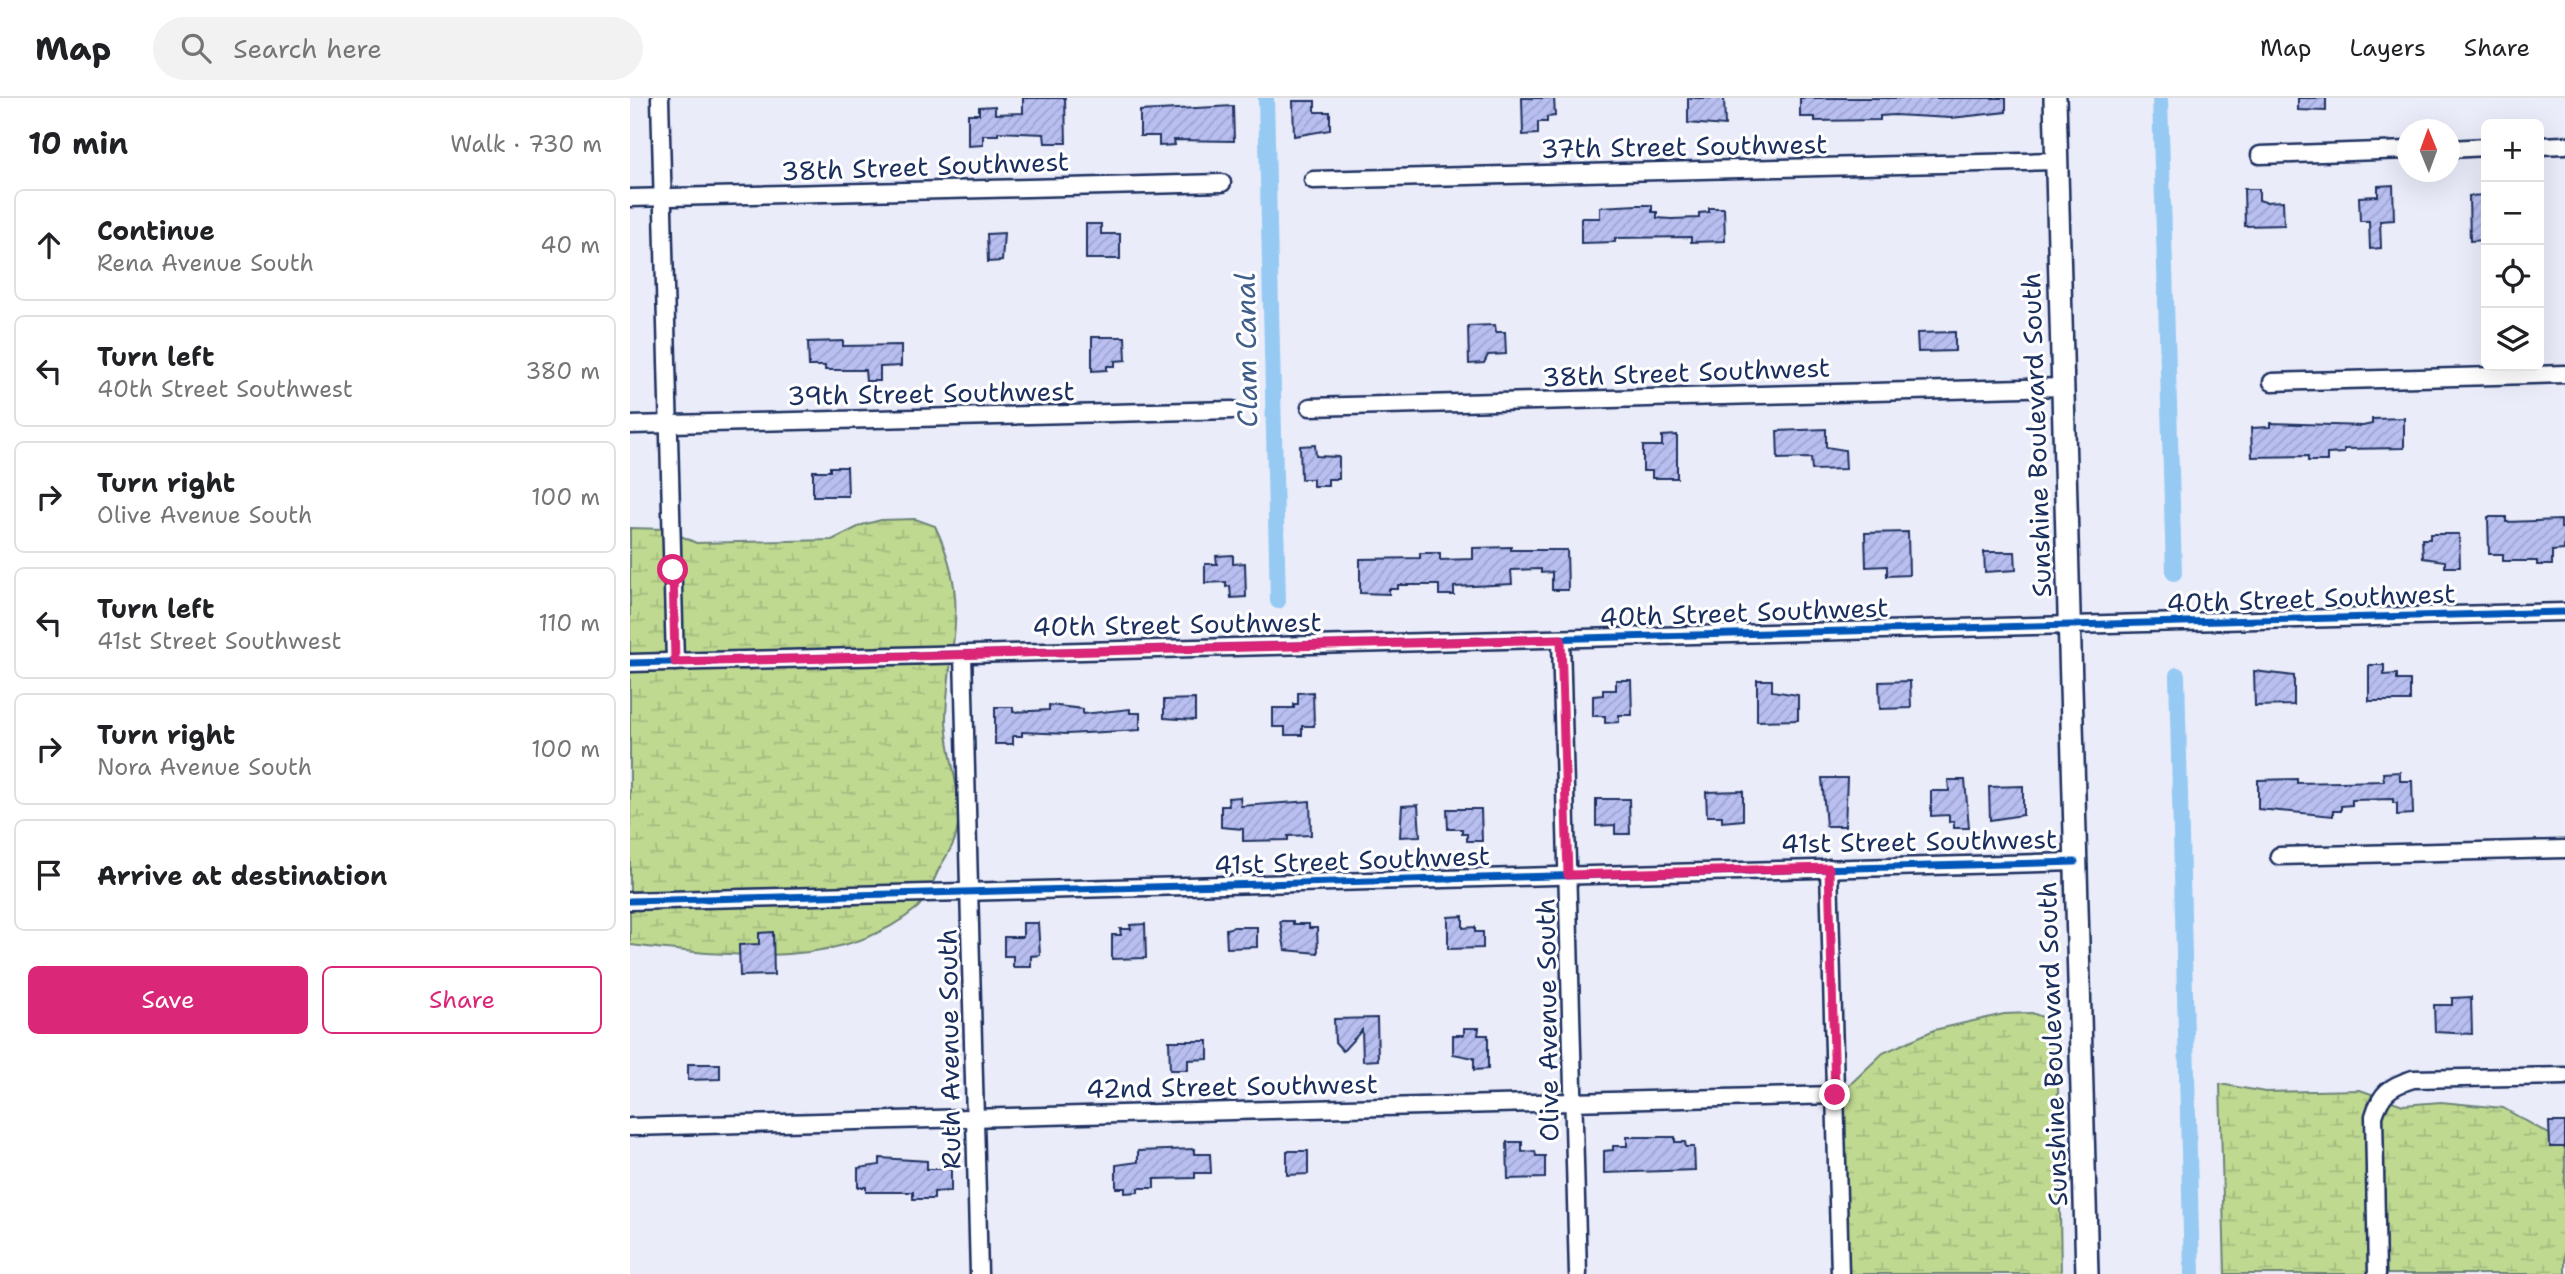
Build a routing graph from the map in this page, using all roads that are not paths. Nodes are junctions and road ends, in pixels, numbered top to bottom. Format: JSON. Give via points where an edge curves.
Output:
{"nodes":[{"id":1,"x":660,"y":98,"type":"edge"},
{"id":2,"x":2055,"y":98,"type":"edge"},
{"id":3,"x":2565,"y":145,"type":"edge"},
{"id":4,"x":2544,"y":146,"type":"edge"},
{"id":5,"x":2481,"y":147,"type":"edge"},
{"id":6,"x":2460,"y":148,"type":"edge"},
{"id":7,"x":2397,"y":150,"type":"edge"},
{"id":8,"x":2260,"y":155,"type":"dead end"},
{"id":9,"x":2057,"y":161,"type":"junction"},
{"id":10,"x":1313,"y":180,"type":"dead end"},
{"id":11,"x":1222,"y":183,"type":"dead end"},
{"id":12,"x":664,"y":197,"type":"junction"},
{"id":13,"x":630,"y":198,"type":"edge"},
{"id":14,"x":2565,"y":374,"type":"edge"},
{"id":15,"x":2272,"y":382,"type":"dead end"},
{"id":16,"x":2063,"y":387,"type":"junction"},
{"id":17,"x":1310,"y":407,"type":"dead end"},
{"id":18,"x":1233,"y":410,"type":"dead end"},
{"id":19,"x":669,"y":424,"type":"junction"},
{"id":20,"x":630,"y":425,"type":"edge"},
{"id":21,"x":2565,"y":612,"type":"edge"},
{"id":22,"x":2069,"y":625,"type":"junction"},
{"id":23,"x":1561,"y":639,"type":"junction"},
{"id":24,"x":963,"y":654,"type":"junction"},
{"id":25,"x":675,"y":662,"type":"junction"},
{"id":26,"x":630,"y":663,"type":"edge"},
{"id":27,"x":2565,"y":849,"type":"edge"},
{"id":28,"x":2279,"y":856,"type":"dead end"},
{"id":29,"x":2075,"y":862,"type":"junction"},
{"id":30,"x":1829,"y":868,"type":"junction"},
{"id":31,"x":1568,"y":875,"type":"junction"},
{"id":32,"x":970,"y":892,"type":"junction"},
{"id":33,"x":630,"y":901,"type":"edge"},
{"id":34,"x":2565,"y":1076,"type":"edge"},
{"id":35,"x":1835,"y":1095,"type":"junction"},
{"id":36,"x":1574,"y":1102,"type":"junction"},
{"id":37,"x":975,"y":1117,"type":"junction"},
{"id":38,"x":630,"y":1127,"type":"edge"},
{"id":39,"x":979,"y":1274,"type":"edge"},
{"id":40,"x":1578,"y":1274,"type":"edge"},
{"id":41,"x":1840,"y":1274,"type":"edge"},
{"id":42,"x":2087,"y":1274,"type":"edge"},
{"id":43,"x":2377,"y":1274,"type":"edge"}],
"edges":[{"from":1,"to":12,"type":"street"},
{"from":2,"to":9,"type":"street","name":"Sunshine Boulevard South"},
{"from":3,"to":4,"type":"street"},
{"from":5,"to":6,"type":"street"},
{"from":7,"to":8,"type":"street"},
{"from":9,"to":10,"type":"street","name":"37th Street Southwest"},
{"from":9,"to":16,"type":"street","name":"Sunshine Boulevard South"},
{"from":11,"to":12,"type":"street","name":"38th Street Southwest"},
{"from":12,"to":13,"type":"street","name":"38th Street Southwest"},
{"from":12,"to":19,"type":"street"},
{"from":14,"to":15,"type":"street"},
{"from":16,"to":17,"type":"street","name":"38th Street Southwest"},
{"from":16,"to":22,"type":"street","name":"Sunshine Boulevard South"},
{"from":18,"to":19,"type":"street","name":"39th Street Southwest"},
{"from":19,"to":20,"type":"street","name":"39th Street Southwest"},
{"from":19,"to":25,"type":"street"},
{"from":21,"to":22,"type":"street","name":"40th Street Southwest"},
{"from":22,"to":23,"type":"street","name":"40th Street Southwest"},
{"from":22,"to":29,"type":"street","name":"Sunshine Boulevard South"},
{"from":23,"to":24,"type":"street","name":"40th Street Southwest"},
{"from":23,"to":31,"type":"street","name":"Olive Avenue South"},
{"from":24,"to":25,"type":"street","name":"40th Street Southwest"},
{"from":24,"to":32,"type":"street","name":"Ruth Avenue South"},
{"from":25,"to":26,"type":"street","name":"40th Street Southwest"},
{"from":27,"to":28,"type":"street"},
{"from":29,"to":30,"type":"street","name":"41st Street Southwest"},
{"from":29,"to":42,"type":"street","name":"Sunshine Boulevard South"},
{"from":30,"to":31,"type":"street","name":"41st Street Southwest"},
{"from":30,"to":35,"type":"street"},
{"from":31,"to":32,"type":"street","name":"41st Street Southwest"},
{"from":31,"to":36,"type":"street","name":"Olive Avenue South"},
{"from":32,"to":33,"type":"street","name":"41st Street Southwest"},
{"from":32,"to":37,"type":"street","name":"Ruth Avenue South"},
{"from":34,"to":43,"type":"street","via":[[2413,1079],[2392,1086],[2379,1099],[2374,1116]]},
{"from":35,"to":36,"type":"street","name":"42nd Street Southwest"},
{"from":35,"to":41,"type":"street"},
{"from":36,"to":37,"type":"street","name":"42nd Street Southwest"},
{"from":36,"to":40,"type":"street","name":"Olive Avenue South"},
{"from":37,"to":38,"type":"street","name":"42nd Street Southwest"},
{"from":37,"to":39,"type":"street","name":"Ruth Avenue South"}]}
